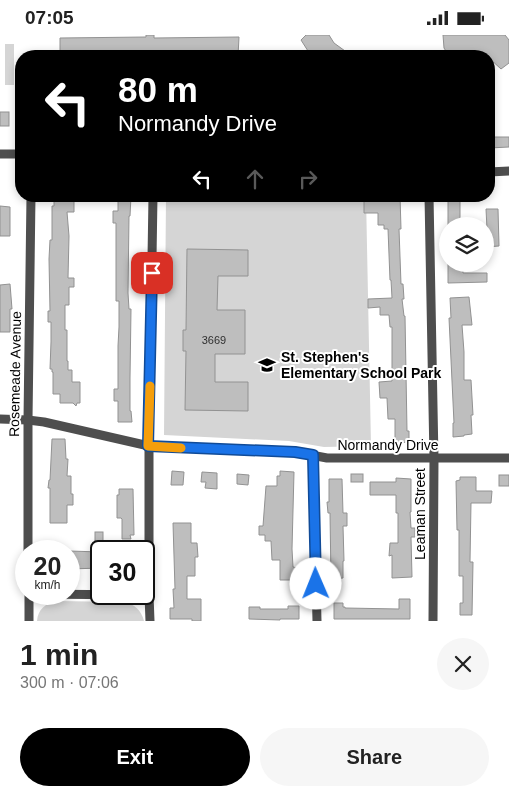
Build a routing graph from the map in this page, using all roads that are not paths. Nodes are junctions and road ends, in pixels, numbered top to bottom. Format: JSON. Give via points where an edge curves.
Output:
{"nodes":[{"id":1,"x":0,"y":154,"type":"edge"},
{"id":2,"x":15,"y":154,"type":"edge"},
{"id":3,"x":509,"y":171,"type":"edge"},
{"id":4,"x":495,"y":172,"type":"edge"},
{"id":5,"x":31,"y":202,"type":"edge"},
{"id":6,"x":153,"y":202,"type":"edge"},
{"id":7,"x":429,"y":202,"type":"edge"},
{"id":8,"x":0,"y":419,"type":"edge"},
{"id":9,"x":28,"y":420,"type":"junction"},
{"id":10,"x":148,"y":446,"type":"junction"},
{"id":11,"x":313,"y":455,"type":"junction"},
{"id":12,"x":509,"y":458,"type":"edge"},
{"id":13,"x":434,"y":459,"type":"junction"},
{"id":14,"x":28,"y":540,"type":"edge"},
{"id":15,"x":149,"y":540,"type":"edge"},
{"id":16,"x":28,"y":605,"type":"edge"},
{"id":17,"x":149,"y":605,"type":"edge"},
{"id":18,"x":29,"y":621,"type":"edge"},
{"id":19,"x":150,"y":621,"type":"edge"},
{"id":20,"x":317,"y":621,"type":"edge"},
{"id":21,"x":434,"y":621,"type":"edge"}],
"edges":[{"from":1,"to":2,"type":"street"},
{"from":3,"to":4,"type":"street"},
{"from":5,"to":9,"type":"street","name":"Rosemeade Avenue"},
{"from":6,"to":10,"type":"street"},
{"from":7,"to":13,"type":"street","name":"Leaman Street"},
{"from":8,"to":9,"type":"street","name":"Normandy Drive"},
{"from":9,"to":10,"type":"street","name":"Normandy Drive"},
{"from":9,"to":14,"type":"street","name":"Rosemeade Avenue"},
{"from":10,"to":11,"type":"street","name":"Normandy Drive"},
{"from":10,"to":15,"type":"street"},
{"from":11,"to":13,"type":"street","name":"Normandy Drive","via":[[327,458]]},
{"from":11,"to":20,"type":"street"},
{"from":12,"to":13,"type":"street","name":"Normandy Drive"},
{"from":13,"to":21,"type":"street","name":"Leaman Street"},
{"from":16,"to":18,"type":"street"},
{"from":17,"to":19,"type":"street"}]}
